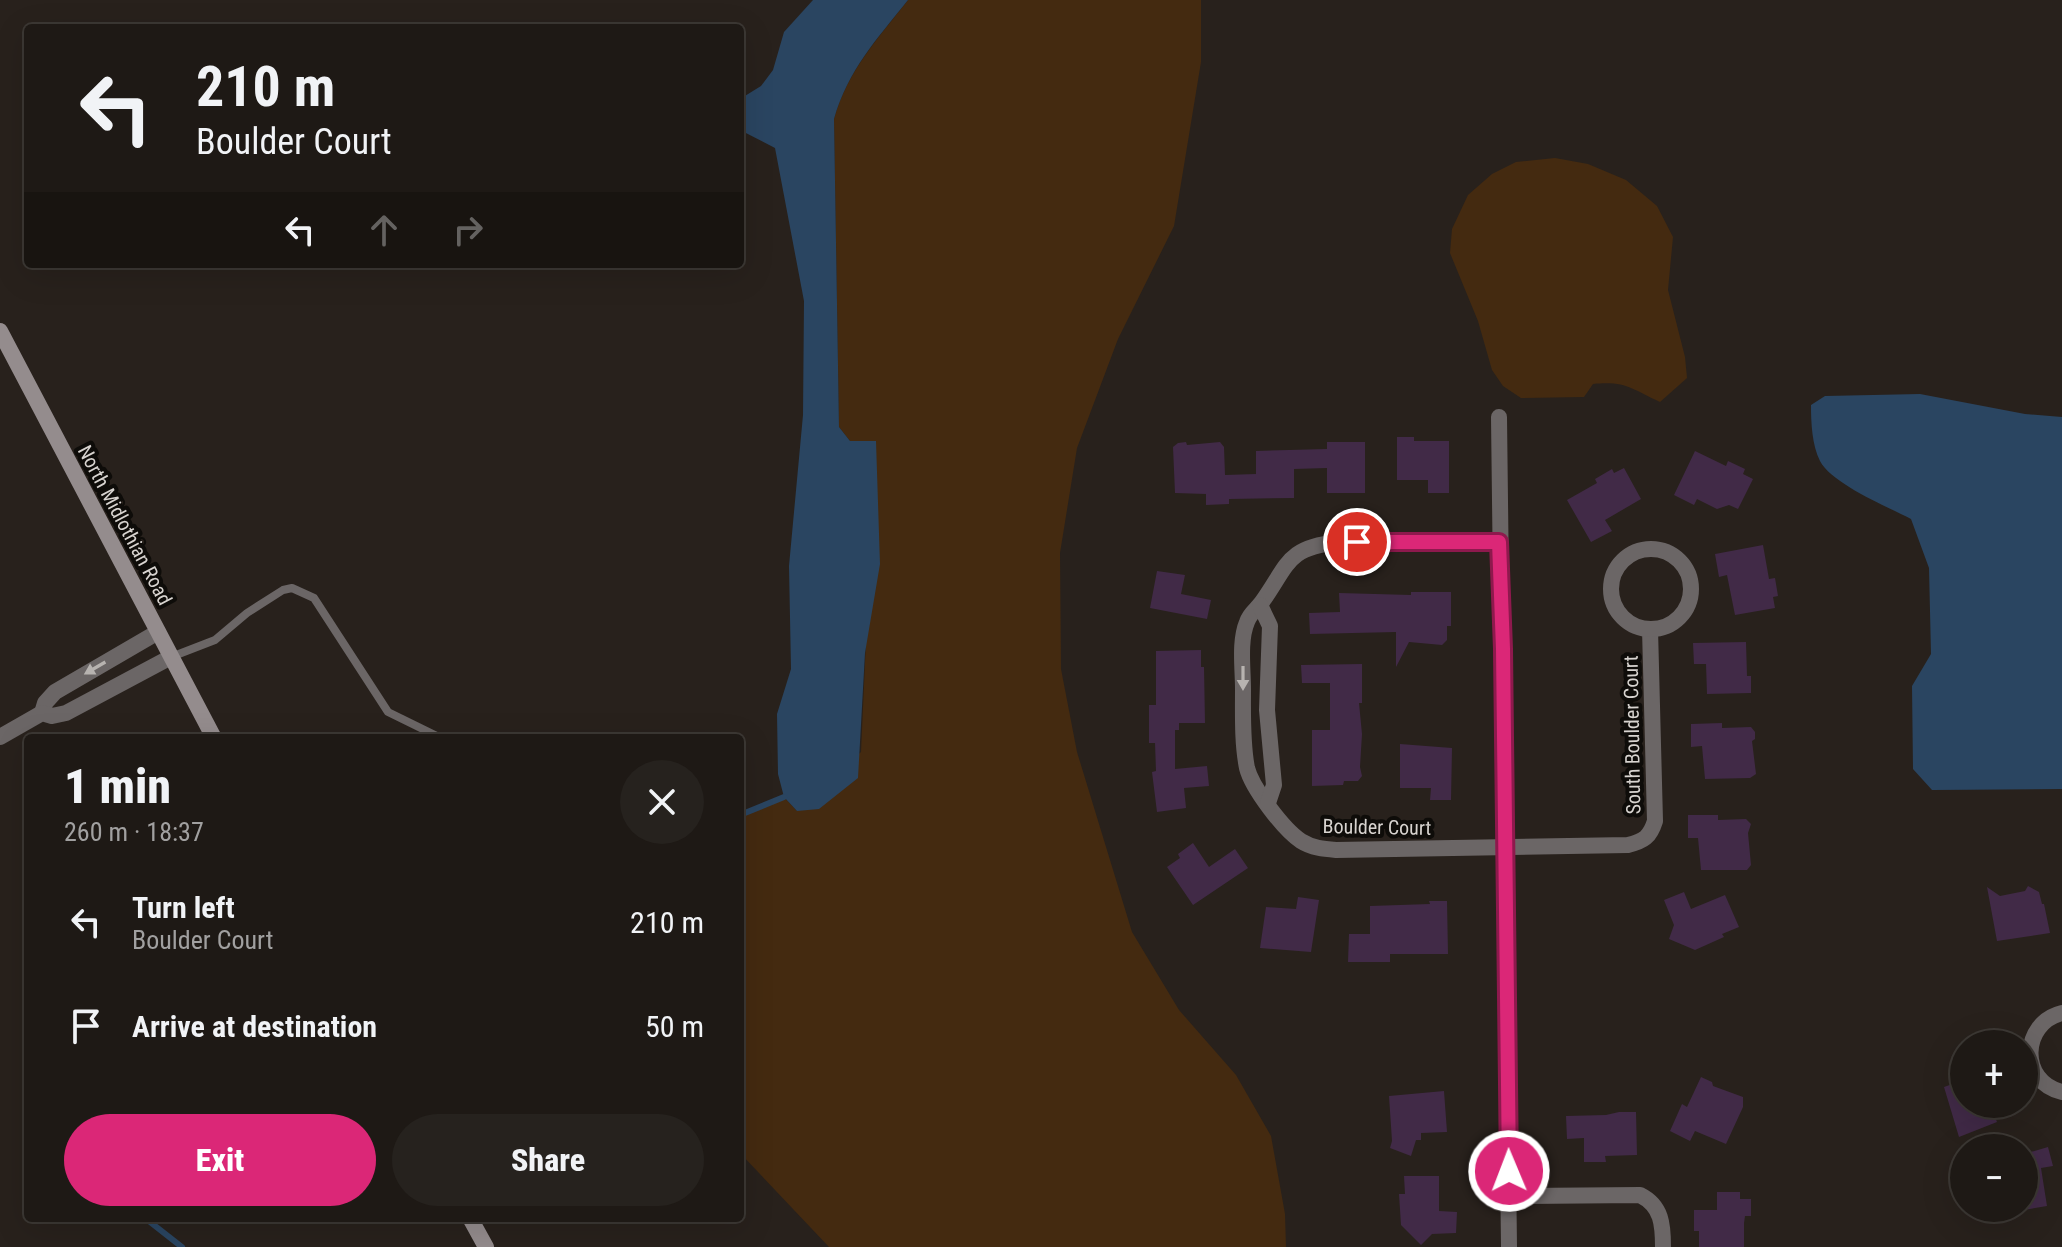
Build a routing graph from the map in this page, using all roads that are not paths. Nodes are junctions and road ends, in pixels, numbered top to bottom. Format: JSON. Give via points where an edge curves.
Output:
{"nodes":[{"id":1,"x":0,"y":331,"type":"edge"},
{"id":2,"x":1499,"y":417,"type":"dead end"},
{"id":3,"x":1499,"y":542,"type":"junction"},
{"id":4,"x":1260,"y":605,"type":"junction"},
{"id":5,"x":1650,"y":629,"type":"junction"},
{"id":6,"x":158,"y":632,"type":"junction"},
{"id":7,"x":171,"y":657,"type":"junction"},
{"id":8,"x":42,"y":713,"type":"junction"},
{"id":9,"x":212,"y":734,"type":"edge"},
{"id":10,"x":433,"y":734,"type":"edge"},
{"id":11,"x":0,"y":737,"type":"edge"},
{"id":12,"x":1268,"y":803,"type":"junction"},
{"id":13,"x":1505,"y":847,"type":"junction"},
{"id":14,"x":2062,"y":1013,"type":"edge"},
{"id":15,"x":2062,"y":1092,"type":"edge"},
{"id":16,"x":1509,"y":1196,"type":"junction"},
{"id":17,"x":472,"y":1222,"type":"edge"},
{"id":18,"x":486,"y":1247,"type":"edge"},
{"id":19,"x":1509,"y":1247,"type":"edge"},
{"id":20,"x":1663,"y":1247,"type":"edge"}],
"edges":[{"from":1,"to":6,"type":"main road","name":"North Midlothian Road"},
{"from":2,"to":3,"type":"street"},
{"from":3,"to":4,"type":"street","name":"Boulder Court","via":[[1314,545],[1291,557]]},
{"from":3,"to":13,"type":"street"},
{"from":4,"to":12,"type":"street","via":[[1270,626],[1267,710],[1274,785]]},
{"from":4,"to":12,"type":"street","name":"Boulder Court","one_way":true,"via":[[1244,635],[1243,714],[1247,766]]},
{"from":5,"to":5,"type":"street","name":"South Boulder Court","via":[[1681,616],[1692,590],[1682,562],[1651,548],[1620,563],[1611,584],[1622,616]]},
{"from":5,"to":13,"type":"street","name":"South Boulder Court","via":[[1655,821],[1649,837],[1628,845]]},
{"from":6,"to":7,"type":"main road","name":"North Midlothian Road"},
{"from":6,"to":8,"type":"street","one_way":true,"via":[[55,692]]},
{"from":7,"to":8,"type":"street","via":[[66,713]]},
{"from":7,"to":9,"type":"main road","name":"North Midlothian Road"},
{"from":7,"to":10,"type":"lane","via":[[215,640],[247,613],[292,588],[314,598],[388,712]]},
{"from":8,"to":11,"type":"street"},
{"from":12,"to":13,"type":"street","name":"Boulder Court","via":[[1299,840],[1317,848]]},
{"from":13,"to":16,"type":"street"},
{"from":14,"to":15,"type":"street","via":[[2038,1026],[2030,1047],[2040,1080]]},
{"from":16,"to":19,"type":"street"},
{"from":16,"to":20,"type":"street","via":[[1640,1195],[1661,1216]]},
{"from":17,"to":18,"type":"main road"}]}
